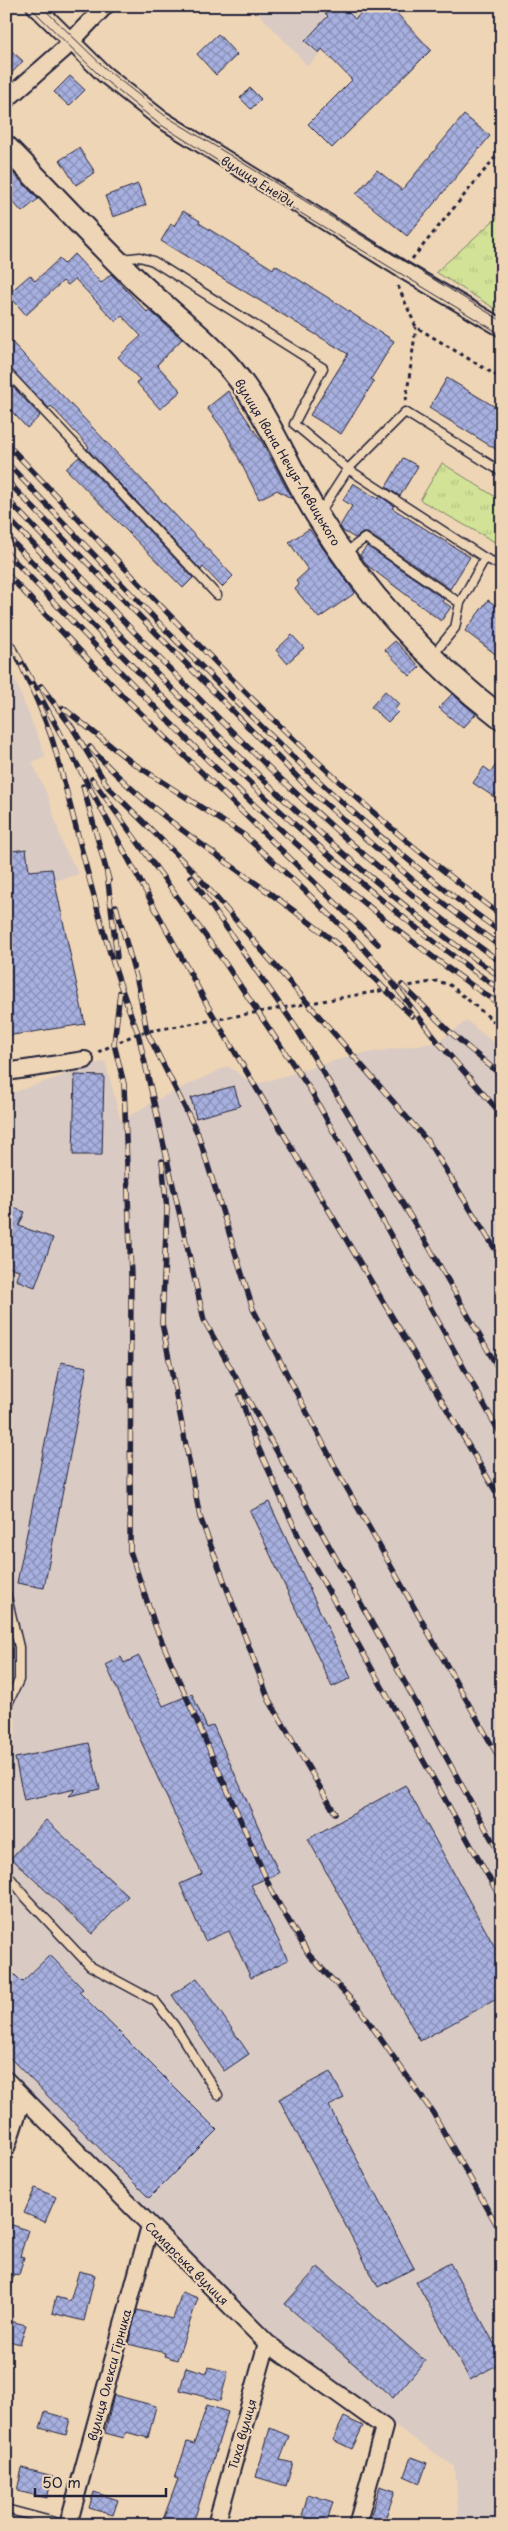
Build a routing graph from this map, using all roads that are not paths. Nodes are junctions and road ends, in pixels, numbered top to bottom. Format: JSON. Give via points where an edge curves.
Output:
{"nodes":[{"id":1,"x":35,"y":6,"type":"edge"},
{"id":2,"x":105,"y":6,"type":"edge"},
{"id":3,"x":70,"y":42,"type":"junction"},
{"id":4,"x":6,"y":100,"type":"edge"},
{"id":5,"x":6,"y":147,"type":"edge"},
{"id":6,"x":117,"y":261,"type":"junction"},
{"id":7,"x":502,"y":328,"type":"edge"},
{"id":8,"x":6,"y":371,"type":"edge"},
{"id":9,"x":348,"y":469,"type":"junction"},
{"id":10,"x":502,"y":472,"type":"edge"},
{"id":11,"x":318,"y":516,"type":"junction"},
{"id":12,"x":343,"y":554,"type":"junction"},
{"id":13,"x":485,"y":558,"type":"junction"},
{"id":14,"x":502,"y":566,"type":"edge"},
{"id":15,"x":216,"y":595,"type":"dead end"},
{"id":16,"x":460,"y":603,"type":"junction"},
{"id":17,"x":431,"y":657,"type":"junction"},
{"id":18,"x":502,"y":718,"type":"edge"},
{"id":19,"x":85,"y":1060,"type":"road end"},
{"id":20,"x":6,"y":1072,"type":"edge"},
{"id":21,"x":6,"y":1593,"type":"edge"},
{"id":22,"x":6,"y":1708,"type":"edge"},
{"id":23,"x":6,"y":1872,"type":"edge"},
{"id":24,"x":6,"y":2080,"type":"edge"},
{"id":25,"x":218,"y":2095,"type":"dead end"},
{"id":26,"x":23,"y":2097,"type":"junction"},
{"id":27,"x":6,"y":2148,"type":"edge"},
{"id":28,"x":150,"y":2226,"type":"junction"},
{"id":29,"x":267,"y":2343,"type":"junction"},
{"id":30,"x":6,"y":2509,"type":"edge"},
{"id":31,"x":67,"y":2525,"type":"edge"},
{"id":32,"x":216,"y":2525,"type":"edge"},
{"id":33,"x":357,"y":2525,"type":"edge"}],
"edges":[{"from":1,"to":3,"type":"street","name":"вулиця Енеїди"},
{"from":2,"to":3,"type":"street"},
{"from":3,"to":4,"type":"street"},
{"from":3,"to":7,"type":"street","name":"вулиця Енеїди","via":[[161,119]]},
{"from":5,"to":6,"type":"street","name":"вулиця Івана Нечуя-Левицького"},
{"from":6,"to":9,"type":"lane","via":[[140,257],[153,260],[323,368],[294,424]]},
{"from":6,"to":11,"type":"street","name":"вулиця Івана Нечуя-Левицького","via":[[232,370],[252,397]]},
{"from":8,"to":15,"type":"lane"},
{"from":9,"to":10,"type":"lane","via":[[404,412]]},
{"from":9,"to":11,"type":"lane"},
{"from":9,"to":13,"type":"lane"},
{"from":11,"to":12,"type":"street","name":"вулиця Івана Нечуя-Левицького"},
{"from":12,"to":16,"type":"lane","via":[[365,538]]},
{"from":12,"to":17,"type":"street","name":"вулиця Івана Нечуя-Левицького","via":[[368,590]]},
{"from":13,"to":14,"type":"lane"},
{"from":13,"to":16,"type":"lane"},
{"from":16,"to":17,"type":"lane","via":[[455,628]]},
{"from":17,"to":18,"type":"street","name":"вулиця Івана Нечуя-Левицького"},
{"from":19,"to":20,"type":"street"},
{"from":21,"to":22,"type":"lane","via":[[19,1647],[19,1680]]},
{"from":23,"to":25,"type":"lane","via":[[90,1966],[154,2001],[174,2025]]},
{"from":24,"to":26,"type":"street","name":"Самарська вулиця"},
{"from":26,"to":27,"type":"street"},
{"from":26,"to":28,"type":"street","name":"Самарська вулиця"},
{"from":28,"to":29,"type":"street","name":"Самарська вулиця"},
{"from":28,"to":31,"type":"street","name":"вулиця Олекси Гірника"},
{"from":29,"to":32,"type":"street","name":"Тиха вулиця"},
{"from":29,"to":33,"type":"street","name":"Самарська вулиця","via":[[384,2427]]},
{"from":30,"to":31,"type":"lane"}]}
